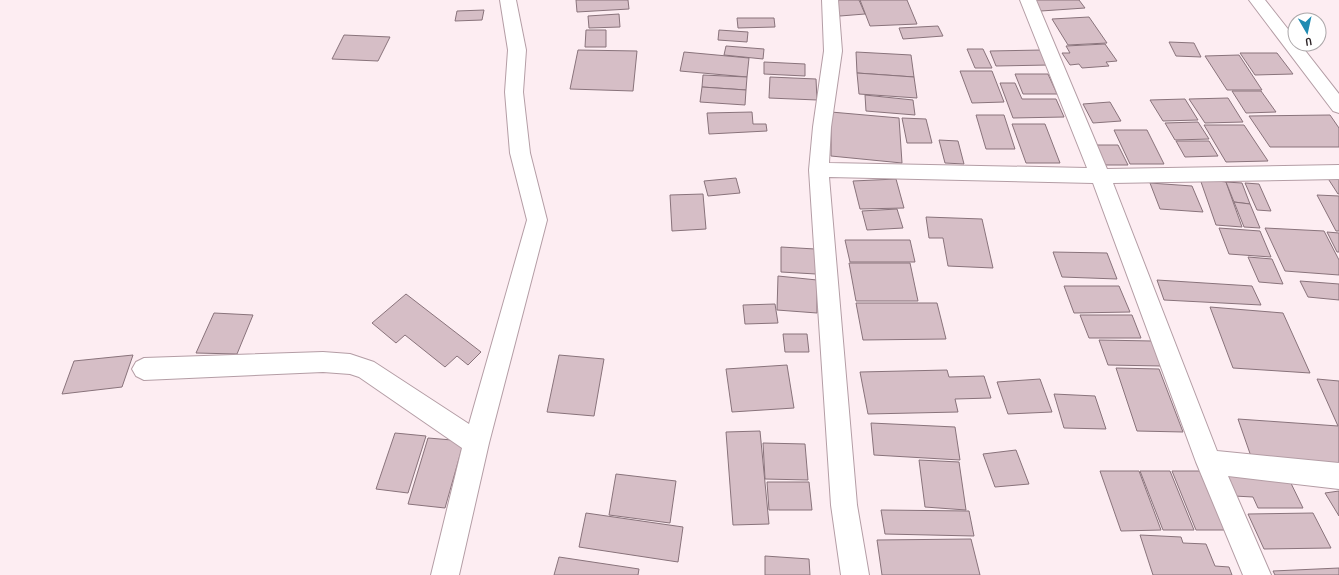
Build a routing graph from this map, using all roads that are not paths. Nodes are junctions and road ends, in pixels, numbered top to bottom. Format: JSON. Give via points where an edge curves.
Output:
{"nodes":[{"id":1,"x":508,"y":0,"type":"edge"},
{"id":2,"x":830,"y":0,"type":"edge"},
{"id":3,"x":1028,"y":0,"type":"edge"},
{"id":4,"x":1257,"y":0,"type":"edge"},
{"id":5,"x":1339,"y":107,"type":"edge"},
{"id":6,"x":819,"y":170,"type":"junction"},
{"id":7,"x":1339,"y":172,"type":"edge"},
{"id":8,"x":1100,"y":176,"type":"junction"},
{"id":9,"x":144,"y":369,"type":"dead end"},
{"id":10,"x":476,"y":444,"type":"junction"},
{"id":11,"x":1209,"y":462,"type":"junction"},
{"id":12,"x":1339,"y":476,"type":"edge"},
{"id":13,"x":445,"y":575,"type":"edge"},
{"id":14,"x":855,"y":575,"type":"edge"},
{"id":15,"x":1257,"y":575,"type":"edge"}],
"edges":[{"from":1,"to":10,"type":"street","via":[[518,50],[514,92],[520,153],[537,220]]},
{"from":2,"to":6,"type":"street","via":[[833,51],[822,127]]},
{"from":3,"to":8,"type":"street"},
{"from":4,"to":5,"type":"street"},
{"from":6,"to":8,"type":"street"},
{"from":6,"to":14,"type":"street","via":[[844,505]]},
{"from":7,"to":8,"type":"street"},
{"from":8,"to":11,"type":"street"},
{"from":9,"to":10,"type":"street","via":[[323,362],[350,364],[366,369]]},
{"from":10,"to":13,"type":"street"},
{"from":11,"to":12,"type":"street"},
{"from":11,"to":15,"type":"street"}]}
